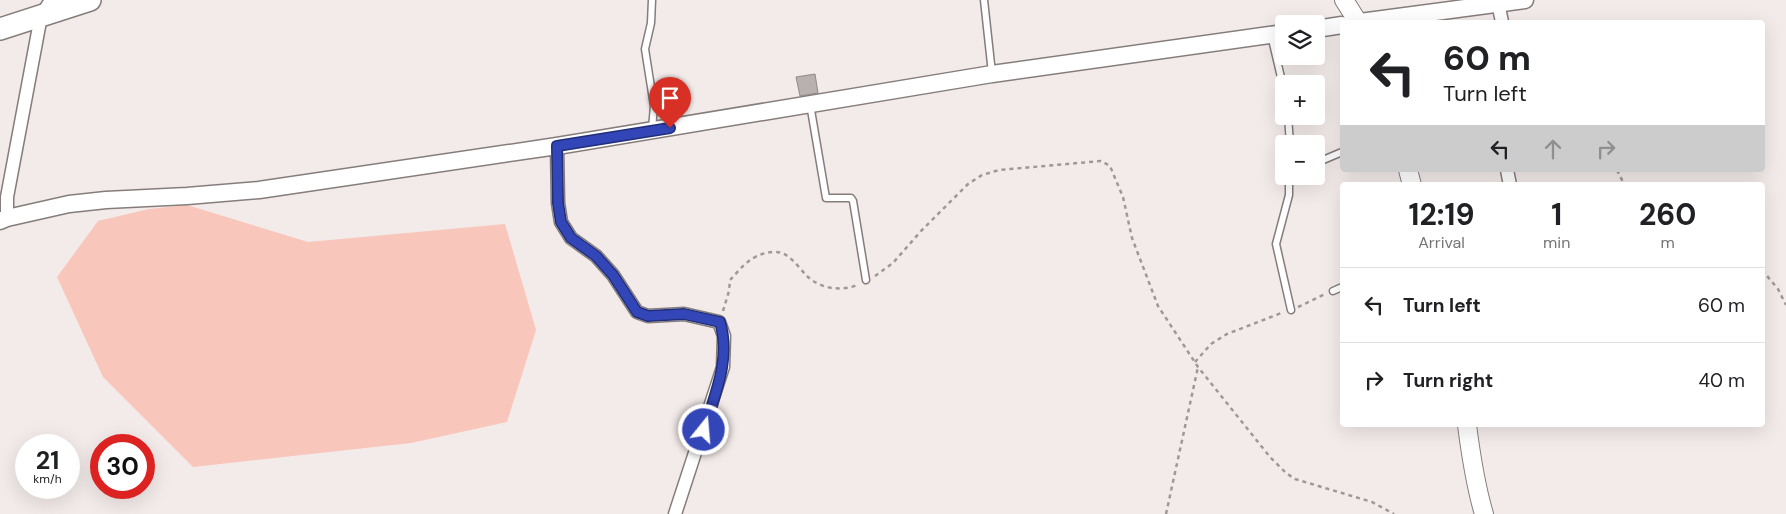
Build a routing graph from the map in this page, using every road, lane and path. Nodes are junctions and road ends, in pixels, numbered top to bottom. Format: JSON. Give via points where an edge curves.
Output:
{"nodes":[{"id":1,"x":90,"y":0,"type":"edge"},
{"id":2,"x":652,"y":0,"type":"edge"},
{"id":3,"x":984,"y":0,"type":"edge"},
{"id":4,"x":1344,"y":0,"type":"edge"},
{"id":5,"x":1525,"y":0,"type":"edge"},
{"id":6,"x":1498,"y":3,"type":"junction"},
{"id":7,"x":46,"y":8,"type":"edge"},
{"id":8,"x":1358,"y":20,"type":"edge"},
{"id":9,"x":1374,"y":20,"type":"edge"},
{"id":10,"x":1502,"y":20,"type":"edge"},
{"id":11,"x":1340,"y":25,"type":"edge"},
{"id":12,"x":1325,"y":28,"type":"edge"},
{"id":13,"x":0,"y":29,"type":"edge"},
{"id":14,"x":1275,"y":34,"type":"edge"},
{"id":15,"x":992,"y":74,"type":"junction"},
{"id":16,"x":810,"y":103,"type":"junction"},
{"id":17,"x":652,"y":131,"type":"junction"},
{"id":18,"x":557,"y":146,"type":"junction"},
{"id":19,"x":1340,"y":153,"type":"edge"},
{"id":20,"x":1325,"y":159,"type":"edge"},
{"id":21,"x":1289,"y":185,"type":"edge"},
{"id":22,"x":4,"y":219,"type":"edge"},
{"id":23,"x":1765,"y":274,"type":"edge"},
{"id":24,"x":866,"y":280,"type":"junction"},
{"id":25,"x":1340,"y":288,"type":"edge"},
{"id":26,"x":1333,"y":291,"type":"joint"},
{"id":27,"x":1786,"y":305,"type":"edge"},
{"id":28,"x":1291,"y":310,"type":"junction"},
{"id":29,"x":720,"y":322,"type":"junction"},
{"id":30,"x":1195,"y":362,"type":"junction"},
{"id":31,"x":1198,"y":367,"type":"junction"},
{"id":32,"x":1467,"y":427,"type":"edge"},
{"id":33,"x":675,"y":514,"type":"edge"},
{"id":34,"x":1166,"y":514,"type":"edge"},
{"id":35,"x":1394,"y":514,"type":"edge"},
{"id":36,"x":1484,"y":514,"type":"edge"}],
"edges":[{"from":1,"to":7,"type":"highway"},
{"from":2,"to":17,"type":"lane","via":[[651,23],[645,44],[654,106]]},
{"from":3,"to":15,"type":"lane"},
{"from":4,"to":8,"type":"main road"},
{"from":5,"to":6,"type":"street"},
{"from":6,"to":9,"type":"street"},
{"from":6,"to":10,"type":"street"},
{"from":7,"to":13,"type":"highway"},
{"from":7,"to":22,"type":"street"},
{"from":11,"to":12,"type":"street"},
{"from":14,"to":15,"type":"street"},
{"from":15,"to":16,"type":"street"},
{"from":16,"to":17,"type":"street"},
{"from":16,"to":24,"type":"lane","via":[[826,198],[851,198],[854,202]]},
{"from":17,"to":18,"type":"street"},
{"from":18,"to":22,"type":"street","via":[[259,190],[69,204]]},
{"from":18,"to":29,"type":"street","via":[[561,222],[571,238],[596,256],[613,275],[637,312],[648,316],[684,314]]},
{"from":19,"to":20,"type":"lane"},
{"from":21,"to":28,"type":"lane","via":[[1276,244]]},
{"from":23,"to":27,"type":"path"},
{"from":24,"to":29,"type":"path","via":[[852,287],[836,289],[810,279],[786,255],[776,252],[764,254],[749,261],[730,280]]},
{"from":24,"to":30,"type":"path","via":[[887,268],[968,184],[982,175],[999,170],[1100,161],[1110,166],[1132,238],[1158,306]]},
{"from":25,"to":26,"type":"lane"},
{"from":26,"to":28,"type":"path"},
{"from":28,"to":30,"type":"path","via":[[1227,334]]},
{"from":29,"to":33,"type":"street","via":[[724,336],[723,367]]},
{"from":30,"to":31,"type":"path"},
{"from":31,"to":34,"type":"path"},
{"from":31,"to":35,"type":"path","via":[[1286,473],[1309,484],[1372,502]]},
{"from":32,"to":36,"type":"main road","via":[[1471,462]]}]}
